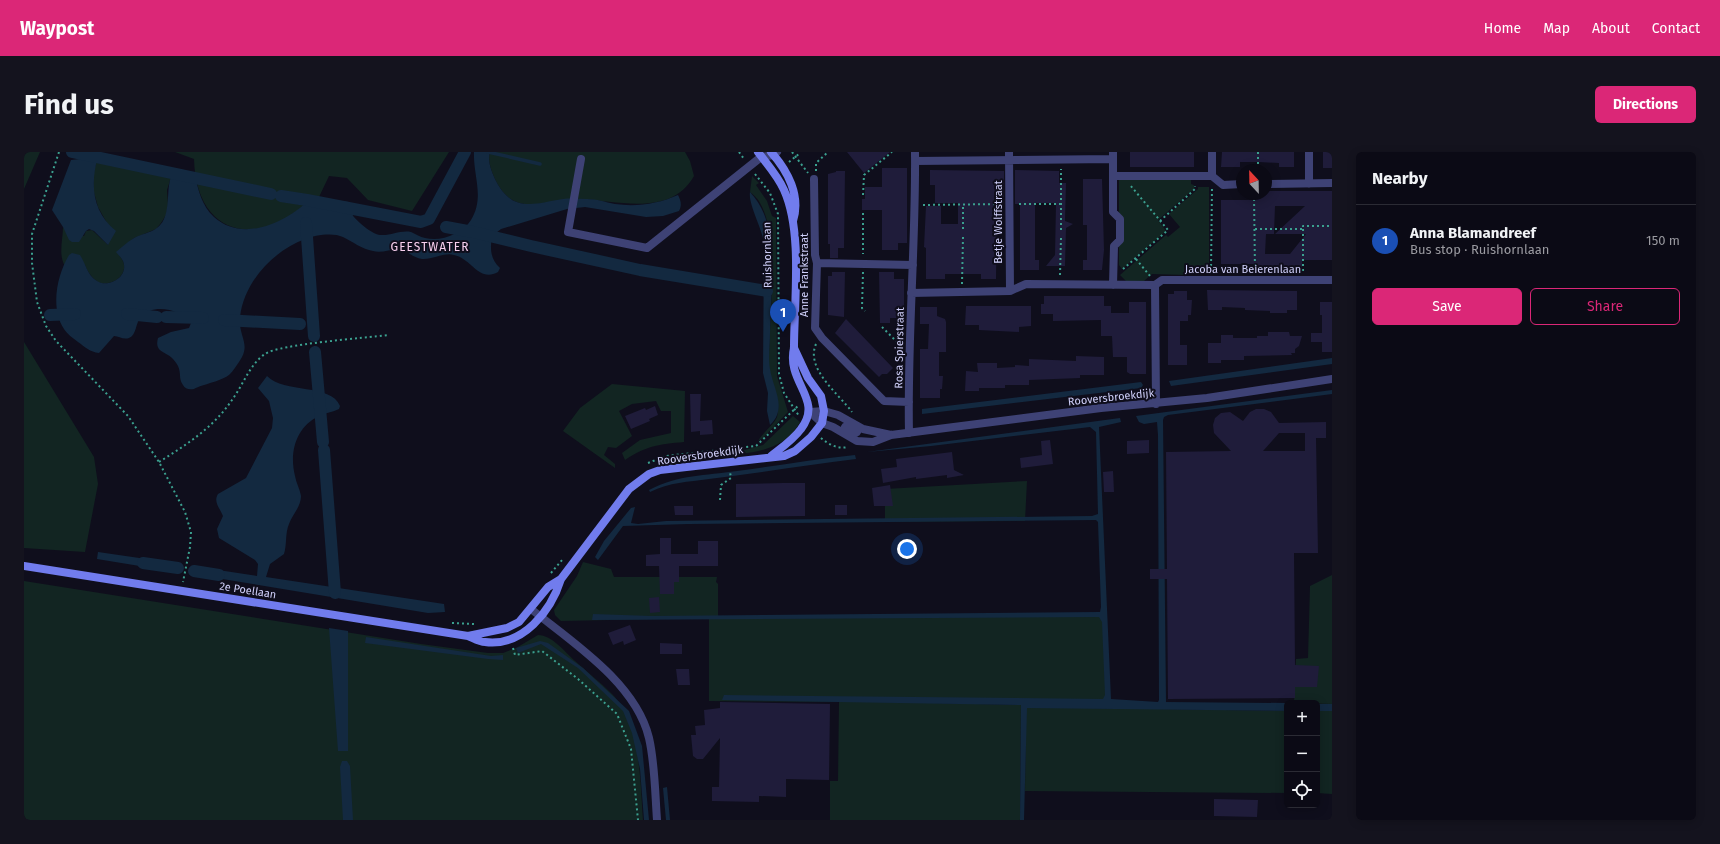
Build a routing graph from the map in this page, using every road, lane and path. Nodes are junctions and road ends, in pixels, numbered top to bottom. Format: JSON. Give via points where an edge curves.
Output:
{"nodes":[{"id":1,"x":59,"y":152,"type":"edge"},
{"id":2,"x":739,"y":152,"type":"edge"},
{"id":3,"x":792,"y":152,"type":"edge"},
{"id":4,"x":828,"y":152,"type":"edge"},
{"id":5,"x":892,"y":152,"type":"edge"},
{"id":6,"x":915,"y":152,"type":"edge"},
{"id":7,"x":1212,"y":152,"type":"edge"},
{"id":8,"x":1258,"y":152,"type":"edge"},
{"id":9,"x":1309,"y":152,"type":"edge"},
{"id":10,"x":774,"y":153,"type":"edge"},
{"id":11,"x":800,"y":153,"type":"edge"},
{"id":12,"x":761,"y":154,"type":"edge"},
{"id":13,"x":740,"y":155,"type":"dead end"},
{"id":14,"x":795,"y":156,"type":"junction"},
{"id":15,"x":1009,"y":156,"type":"edge"},
{"id":16,"x":1113,"y":156,"type":"edge"},
{"id":17,"x":581,"y":159,"type":"dead end"},
{"id":18,"x":1061,"y":160,"type":"junction"},
{"id":19,"x":915,"y":161,"type":"junction"},
{"id":20,"x":786,"y":164,"type":"dead end"},
{"id":21,"x":1258,"y":164,"type":"edge"},
{"id":22,"x":756,"y":174,"type":"dead end"},
{"id":23,"x":1113,"y":176,"type":"junction"},
{"id":24,"x":1122,"y":176,"type":"junction"},
{"id":25,"x":1195,"y":176,"type":"junction"},
{"id":26,"x":1212,"y":176,"type":"junction"},
{"id":27,"x":814,"y":179,"type":"junction"},
{"id":28,"x":1332,"y":183,"type":"edge"},
{"id":29,"x":1236,"y":184,"type":"edge"},
{"id":30,"x":1272,"y":184,"type":"edge"},
{"id":31,"x":1309,"y":184,"type":"junction"},
{"id":32,"x":863,"y":195,"type":"dead end"},
{"id":33,"x":1254,"y":200,"type":"edge"},
{"id":34,"x":1009,"y":204,"type":"junction"},
{"id":35,"x":1060,"y":204,"type":"junction"},
{"id":36,"x":914,"y":205,"type":"junction"},
{"id":37,"x":963,"y":205,"type":"junction"},
{"id":38,"x":793,"y":221,"type":"junction"},
{"id":39,"x":1160,"y":221,"type":"junction"},
{"id":40,"x":1332,"y":226,"type":"edge"},
{"id":41,"x":963,"y":228,"type":"dead end"},
{"id":42,"x":1255,"y":229,"type":"junction"},
{"id":43,"x":1303,"y":229,"type":"junction"},
{"id":44,"x":1060,"y":230,"type":"dead end"},
{"id":45,"x":963,"y":237,"type":"dead end"},
{"id":46,"x":1060,"y":238,"type":"dead end"},
{"id":47,"x":1136,"y":258,"type":"junction"},
{"id":48,"x":817,"y":263,"type":"junction"},
{"id":49,"x":913,"y":265,"type":"junction"},
{"id":50,"x":1114,"y":273,"type":"junction"},
{"id":51,"x":1212,"y":279,"type":"junction"},
{"id":52,"x":1255,"y":280,"type":"junction"},
{"id":53,"x":1303,"y":280,"type":"junction"},
{"id":54,"x":1332,"y":280,"type":"edge"},
{"id":55,"x":1156,"y":284,"type":"junction"},
{"id":56,"x":1060,"y":285,"type":"junction"},
{"id":57,"x":1114,"y":285,"type":"junction"},
{"id":58,"x":1010,"y":291,"type":"junction"},
{"id":59,"x":962,"y":292,"type":"junction"},
{"id":60,"x":911,"y":293,"type":"junction"},
{"id":61,"x":882,"y":327,"type":"dead end"},
{"id":62,"x":388,"y":335,"type":"dead end"},
{"id":63,"x":822,"y":338,"type":"junction"},
{"id":64,"x":909,"y":345,"type":"junction"},
{"id":65,"x":794,"y":348,"type":"junction"},
{"id":66,"x":1332,"y":379,"type":"edge"},
{"id":67,"x":909,"y":402,"type":"junction"},
{"id":68,"x":1156,"y":404,"type":"junction"},
{"id":69,"x":794,"y":410,"type":"joint"},
{"id":70,"x":824,"y":411,"type":"junction"},
{"id":71,"x":810,"y":412,"type":"junction"},
{"id":72,"x":855,"y":416,"type":"dead end"},
{"id":73,"x":822,"y":423,"type":"junction"},
{"id":74,"x":845,"y":427,"type":"dead end"},
{"id":75,"x":857,"y":432,"type":"dead end"},
{"id":76,"x":909,"y":433,"type":"junction"},
{"id":77,"x":891,"y":435,"type":"junction"},
{"id":78,"x":734,"y":449,"type":"dead end"},
{"id":79,"x":771,"y":456,"type":"junction"},
{"id":80,"x":159,"y":462,"type":"junction"},
{"id":81,"x":730,"y":470,"type":"dead end"},
{"id":82,"x":720,"y":500,"type":"dead end"},
{"id":83,"x":24,"y":566,"type":"edge"},
{"id":84,"x":561,"y":579,"type":"junction"},
{"id":85,"x":182,"y":591,"type":"junction"},
{"id":86,"x":531,"y":610,"type":"junction"},
{"id":87,"x":541,"y":617,"type":"junction"},
{"id":88,"x":468,"y":636,"type":"junction"},
{"id":89,"x":515,"y":655,"type":"dead end"},
{"id":90,"x":638,"y":820,"type":"edge"},
{"id":91,"x":657,"y":820,"type":"edge"}],
"edges":[{"from":1,"to":80,"type":"path","via":[[32,234],[32,263],[37,302],[46,326],[56,341],[128,416]]},
{"from":2,"to":13,"type":"path"},
{"from":3,"to":14,"type":"path"},
{"from":4,"to":27,"type":"path","via":[[816,163]]},
{"from":5,"to":32,"type":"path","via":[[864,175]]},
{"from":6,"to":19,"type":"street","name":"Rosa Spierstraat"},
{"from":7,"to":26,"type":"street"},
{"from":8,"to":21,"type":"path"},
{"from":9,"to":31,"type":"street"},
{"from":10,"to":12,"type":"street"},
{"from":10,"to":38,"type":"main road","via":[[794,190],[797,210]]},
{"from":11,"to":14,"type":"path"},
{"from":12,"to":17,"type":"street","via":[[647,248],[568,232]]},
{"from":12,"to":38,"type":"main road","via":[[784,189]]},
{"from":14,"to":20,"type":"path"},
{"from":14,"to":27,"type":"path"},
{"from":15,"to":18,"type":"street"},
{"from":15,"to":19,"type":"street"},
{"from":15,"to":34,"type":"street","name":"Betje Wolffstraat"},
{"from":16,"to":18,"type":"street"},
{"from":16,"to":23,"type":"street"},
{"from":18,"to":35,"type":"path"},
{"from":19,"to":36,"type":"street","name":"Rosa Spierstraat"},
{"from":22,"to":69,"type":"path","name":"Ruishornlaan","via":[[774,200],[778,214],[779,374],[784,393]]},
{"from":23,"to":24,"type":"street"},
{"from":23,"to":50,"type":"street","via":[[1113,212],[1120,220],[1120,240],[1114,246]]},
{"from":24,"to":25,"type":"street"},
{"from":24,"to":39,"type":"path"},
{"from":25,"to":26,"type":"street"},
{"from":25,"to":39,"type":"path","via":[[1196,189]]},
{"from":26,"to":29,"type":"street","via":[[1223,184]]},
{"from":26,"to":51,"type":"path"},
{"from":27,"to":48,"type":"street","name":"Anne Frankstraat"},
{"from":28,"to":31,"type":"street"},
{"from":30,"to":31,"type":"street"},
{"from":33,"to":42,"type":"path"},
{"from":34,"to":35,"type":"path"},
{"from":34,"to":37,"type":"path"},
{"from":34,"to":58,"type":"street","name":"Betje Wolffstraat"},
{"from":35,"to":44,"type":"path"},
{"from":36,"to":37,"type":"path"},
{"from":36,"to":49,"type":"street","name":"Rosa Spierstraat"},
{"from":37,"to":41,"type":"path"},
{"from":38,"to":65,"type":"main road"},
{"from":39,"to":47,"type":"path","via":[[1168,230]]},
{"from":40,"to":43,"type":"path","via":[[1303,226]]},
{"from":42,"to":43,"type":"path"},
{"from":42,"to":52,"type":"path"},
{"from":43,"to":53,"type":"path"},
{"from":45,"to":59,"type":"path"},
{"from":46,"to":56,"type":"path"},
{"from":47,"to":50,"type":"path","via":[[1122,271]]},
{"from":47,"to":55,"type":"path"},
{"from":48,"to":49,"type":"street"},
{"from":48,"to":63,"type":"street","name":"Anne Frankstraat","via":[[815,328]]},
{"from":49,"to":60,"type":"street","name":"Rosa Spierstraat"},
{"from":50,"to":57,"type":"street"},
{"from":51,"to":52,"type":"street","name":"Jacoba van Beierenlaan"},
{"from":51,"to":55,"type":"street","name":"Jacoba van Beierenlaan","via":[[1162,280]]},
{"from":52,"to":53,"type":"street","name":"Jacoba van Beierenlaan"},
{"from":53,"to":54,"type":"street","name":"Jacoba van Beierenlaan"},
{"from":55,"to":57,"type":"street","name":"Jacoba van Beierenlaan"},
{"from":55,"to":68,"type":"street"},
{"from":56,"to":57,"type":"street","name":"Jacoba van Beierenlaan"},
{"from":56,"to":58,"type":"street","name":"Jacoba van Beierenlaan","via":[[1026,284]]},
{"from":58,"to":59,"type":"street","name":"Jacoba van Beierenlaan"},
{"from":59,"to":60,"type":"street","name":"Jacoba van Beierenlaan"},
{"from":60,"to":64,"type":"street","name":"Rosa Spierstraat"},
{"from":61,"to":64,"type":"path","via":[[900,345]]},
{"from":62,"to":80,"type":"path","via":[[287,347],[266,353],[256,362],[232,401],[212,424],[192,442]]},
{"from":63,"to":67,"type":"street","name":"Anne Frankstraat","via":[[884,401]]},
{"from":63,"to":72,"type":"path","via":[[815,344],[813,357],[824,379]]},
{"from":64,"to":67,"type":"street","name":"Rosa Spierstraat"},
{"from":65,"to":70,"type":"main road","via":[[820,396]]},
{"from":65,"to":71,"type":"main road","via":[[793,368]]},
{"from":66,"to":68,"type":"street","name":"Rooversbroekdijk"},
{"from":67,"to":76,"type":"street","name":"Rosa Spierstraat"},
{"from":68,"to":76,"type":"street","name":"Rooversbroekdijk","via":[[1101,408]]},
{"from":69,"to":78,"type":"path","name":"Rooversbroekdijk","via":[[756,446]]},
{"from":70,"to":71,"type":"street","name":"Rooversbroekdijk"},
{"from":70,"to":73,"type":"main road"},
{"from":70,"to":77,"type":"street","name":"Rooversbroekdijk","via":[[838,415],[863,430]]},
{"from":71,"to":73,"type":"street","name":"Rooversbroekdijk"},
{"from":71,"to":79,"type":"main road","via":[[801,430]]},
{"from":73,"to":77,"type":"street","name":"Rooversbroekdijk","via":[[861,442],[873,442]]},
{"from":73,"to":79,"type":"main road","name":"Rooversbroekdijk","via":[[812,437],[795,451],[784,456]]},
{"from":74,"to":75,"type":"street"},
{"from":76,"to":77,"type":"street","name":"Rooversbroekdijk"},
{"from":79,"to":84,"type":"main road","name":"Rooversbroekdijk","via":[[660,470],[649,474],[629,489]]},
{"from":80,"to":85,"type":"path","via":[[185,512],[191,532]]},
{"from":81,"to":82,"type":"path","via":[[731,478],[721,485]]},
{"from":83,"to":85,"type":"main road","name":"2e Poellaan"},
{"from":84,"to":86,"type":"main road","name":"Rooversbroekdijk","via":[[548,587]]},
{"from":84,"to":87,"type":"main road","name":"Rooversbroekdijk","via":[[557,593]]},
{"from":85,"to":88,"type":"main road","name":"2e Poellaan"},
{"from":86,"to":87,"type":"street"},
{"from":86,"to":88,"type":"main road","name":"2e Poellaan","via":[[513,626]]},
{"from":87,"to":88,"type":"main road","name":"2e Poellaan","via":[[521,635],[504,641],[484,642]]},
{"from":87,"to":91,"type":"street","via":[[598,663],[628,696],[640,715],[649,737]]},
{"from":89,"to":90,"type":"path","via":[[542,651],[617,714],[631,749]]}]}
